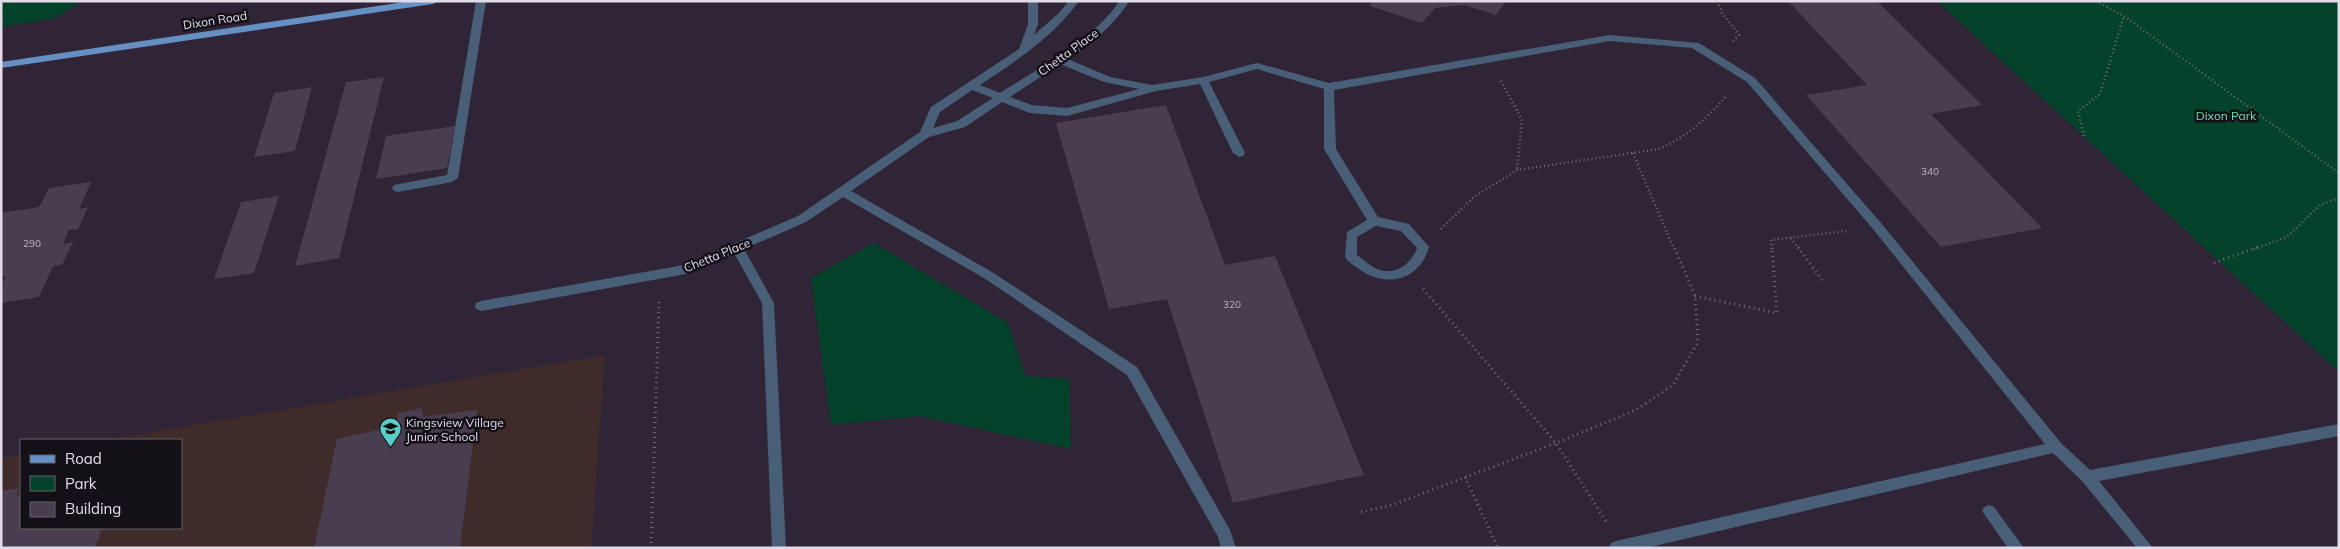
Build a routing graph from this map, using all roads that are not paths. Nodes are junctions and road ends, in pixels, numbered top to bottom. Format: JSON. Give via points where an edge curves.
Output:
{"nodes":[{"id":1,"x":433,"y":1,"type":"edge"},
{"id":2,"x":481,"y":1,"type":"edge"},
{"id":3,"x":1033,"y":1,"type":"edge"},
{"id":4,"x":1074,"y":1,"type":"edge"},
{"id":5,"x":1124,"y":1,"type":"edge"},
{"id":6,"x":1023,"y":52,"type":"junction"},
{"id":7,"x":1059,"y":59,"type":"junction"},
{"id":8,"x":1,"y":65,"type":"edge"},
{"id":9,"x":1203,"y":80,"type":"junction"},
{"id":10,"x":972,"y":86,"type":"junction"},
{"id":11,"x":1329,"y":87,"type":"junction"},
{"id":12,"x":1156,"y":88,"type":"junction"},
{"id":13,"x":1001,"y":98,"type":"junction"},
{"id":14,"x":925,"y":134,"type":"junction"},
{"id":15,"x":1239,"y":152,"type":"dead end"},
{"id":16,"x":398,"y":188,"type":"dead end"},
{"id":17,"x":842,"y":191,"type":"junction"},
{"id":18,"x":1374,"y":221,"type":"junction"},
{"id":19,"x":737,"y":247,"type":"junction"},
{"id":20,"x":481,"y":306,"type":"dead end"},
{"id":21,"x":2339,"y":430,"type":"edge"},
{"id":22,"x":2056,"y":447,"type":"junction"},
{"id":23,"x":2087,"y":477,"type":"junction"},
{"id":24,"x":1989,"y":511,"type":"dead end"},
{"id":25,"x":1619,"y":547,"type":"edge"},
{"id":26,"x":778,"y":548,"type":"edge"},
{"id":27,"x":1229,"y":548,"type":"edge"},
{"id":28,"x":2016,"y":548,"type":"edge"},
{"id":29,"x":2146,"y":548,"type":"edge"}],
"edges":[{"from":1,"to":8,"type":"main road","name":"Dixon Road"},
{"from":2,"to":16,"type":"street","via":[[452,178]]},
{"from":3,"to":6,"type":"street","via":[[1033,24]]},
{"from":4,"to":6,"type":"street","via":[[1063,16]]},
{"from":5,"to":7,"type":"street","name":"Chetta Place","via":[[1104,26]]},
{"from":6,"to":10,"type":"street"},
{"from":7,"to":12,"type":"street","via":[[1108,80]]},
{"from":7,"to":13,"type":"street","name":"Chetta Place"},
{"from":9,"to":11,"type":"street","via":[[1257,66]]},
{"from":9,"to":12,"type":"street"},
{"from":9,"to":15,"type":"street"},
{"from":10,"to":13,"type":"street"},
{"from":10,"to":14,"type":"street","via":[[934,110]]},
{"from":11,"to":18,"type":"street","via":[[1330,149]]},
{"from":11,"to":22,"type":"street","via":[[1610,38],[1695,45],[1751,80],[1878,226]]},
{"from":12,"to":13,"type":"street","via":[[1066,112],[1030,109]]},
{"from":13,"to":14,"type":"street","name":"Chetta Place","via":[[961,124]]},
{"from":14,"to":17,"type":"street","name":"Chetta Place"},
{"from":17,"to":19,"type":"street","name":"Chetta Place","via":[[802,219]]},
{"from":17,"to":27,"type":"street","via":[[988,275],[1132,371]]},
{"from":18,"to":18,"type":"street","via":[[1351,234],[1351,258],[1377,274],[1408,271],[1420,261],[1423,248],[1405,227]]},
{"from":19,"to":20,"type":"street","name":"Chetta Place","via":[[686,270]]},
{"from":19,"to":26,"type":"street","via":[[768,303]]},
{"from":21,"to":23,"type":"street"},
{"from":22,"to":23,"type":"street"},
{"from":22,"to":25,"type":"street"},
{"from":23,"to":29,"type":"street"},
{"from":24,"to":28,"type":"street"}]}
